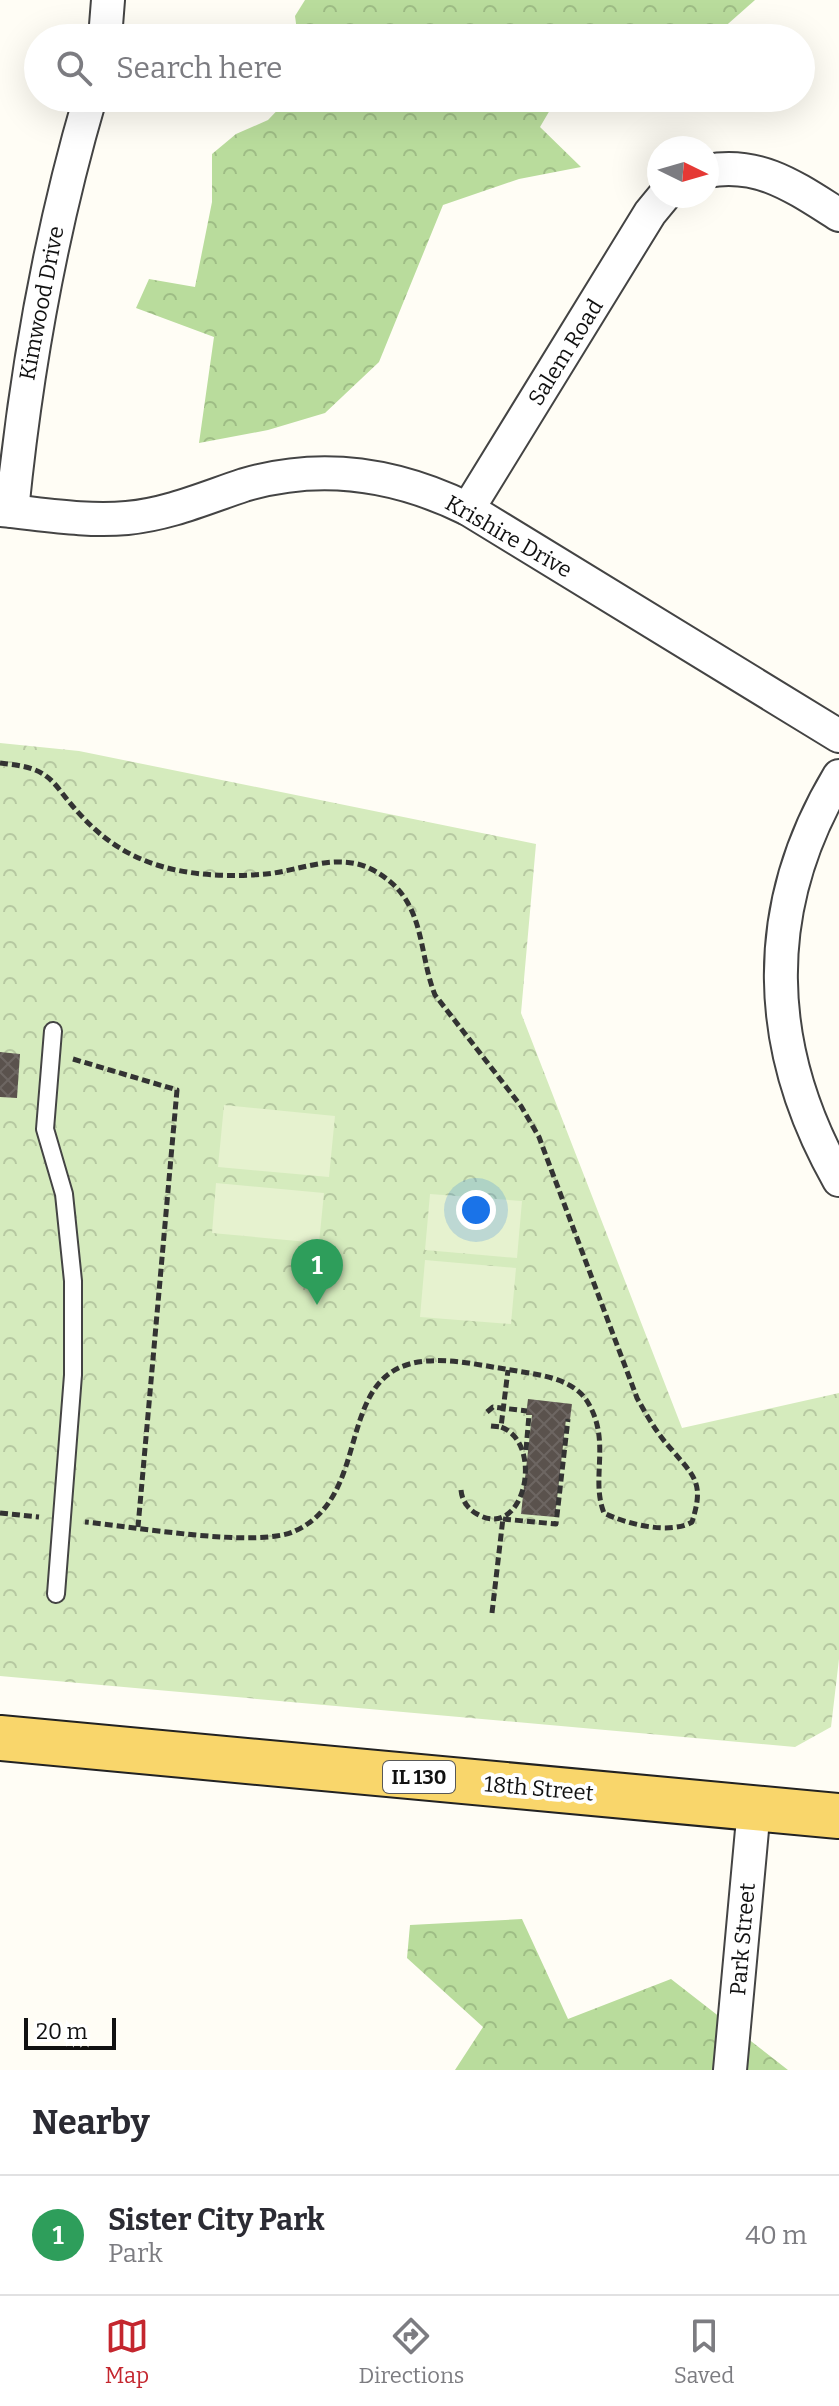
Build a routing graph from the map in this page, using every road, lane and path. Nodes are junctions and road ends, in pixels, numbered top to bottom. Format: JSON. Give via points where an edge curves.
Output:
{"nodes":[{"id":1,"x":108,"y":0,"type":"edge"},
{"id":2,"x":106,"y":24,"type":"edge"},
{"id":3,"x":86,"y":112,"type":"edge"},
{"id":4,"x":719,"y":168,"type":"edge"},
{"id":5,"x":654,"y":208,"type":"edge"},
{"id":6,"x":839,"y":215,"type":"edge"},
{"id":7,"x":468,"y":509,"type":"junction"},
{"id":8,"x":6,"y":511,"type":"edge"},
{"id":9,"x":839,"y":736,"type":"edge"},
{"id":10,"x":0,"y":763,"type":"edge"},
{"id":11,"x":839,"y":776,"type":"edge"},
{"id":12,"x":53,"y":1031,"type":"dead end"},
{"id":13,"x":51,"y":1053,"type":"junction"},
{"id":14,"x":839,"y":1180,"type":"edge"},
{"id":15,"x":508,"y":1370,"type":"junction"},
{"id":16,"x":504,"y":1408,"type":"junction"},
{"id":17,"x":487,"y":1412,"type":"dead end"},
{"id":18,"x":568,"y":1419,"type":"dead end"},
{"id":19,"x":491,"y":1426,"type":"dead end"},
{"id":20,"x":501,"y":1427,"type":"junction"},
{"id":21,"x":526,"y":1451,"type":"junction"},
{"id":22,"x":461,"y":1490,"type":"dead end"},
{"id":23,"x":1,"y":1514,"type":"edge"},
{"id":24,"x":503,"y":1518,"type":"junction"},
{"id":25,"x":63,"y":1520,"type":"junction"},
{"id":26,"x":138,"y":1527,"type":"junction"},
{"id":27,"x":56,"y":1594,"type":"dead end"},
{"id":28,"x":492,"y":1613,"type":"dead end"},
{"id":29,"x":0,"y":1738,"type":"edge"},
{"id":30,"x":754,"y":1808,"type":"junction"},
{"id":31,"x":839,"y":1816,"type":"edge"},
{"id":32,"x":730,"y":2070,"type":"edge"}],
"edges":[{"from":1,"to":2,"type":"street"},
{"from":3,"to":8,"type":"street","name":"Kimwood Drive","via":[[43,283]]},
{"from":4,"to":6,"type":"street","via":[[758,170]]},
{"from":5,"to":7,"type":"street","name":"Salem Road"},
{"from":7,"to":8,"type":"street","name":"Krishire Drive","via":[[432,492],[346,472],[297,474],[245,485],[172,511],[126,518]]},
{"from":7,"to":9,"type":"street","name":"Krishire Drive"},
{"from":10,"to":15,"type":"path","via":[[46,776],[115,848],[157,865],[195,874],[235,875],[325,862],[371,869],[388,882],[420,926],[435,995],[539,1137],[637,1398],[695,1475],[692,1522],[679,1529],[604,1513],[602,1446],[588,1404],[577,1388]]},
{"from":11,"to":14,"type":"street","via":[[809,835],[792,886],[780,981],[796,1089]]},
{"from":12,"to":13,"type":"lane"},
{"from":13,"to":25,"type":"lane","via":[[45,1129],[64,1194],[73,1281]]},
{"from":13,"to":26,"type":"path","via":[[177,1090]]},
{"from":15,"to":16,"type":"path"},
{"from":15,"to":26,"type":"path","via":[[427,1361],[410,1364],[377,1383],[363,1404],[348,1469],[335,1495],[296,1531],[243,1537]]},
{"from":16,"to":17,"type":"path"},
{"from":16,"to":20,"type":"path"},
{"from":16,"to":21,"type":"path","via":[[528,1413]]},
{"from":18,"to":24,"type":"path","via":[[556,1524]]},
{"from":19,"to":20,"type":"path"},
{"from":20,"to":21,"type":"path","via":[[512,1431]]},
{"from":21,"to":24,"type":"path","via":[[517,1508]]},
{"from":22,"to":24,"type":"path","via":[[464,1503],[475,1513]]},
{"from":23,"to":25,"type":"path"},
{"from":24,"to":28,"type":"path"},
{"from":25,"to":26,"type":"path"},
{"from":25,"to":27,"type":"lane"},
{"from":29,"to":30,"type":"main road","name":"18th Street","number":"IL 130"},
{"from":30,"to":31,"type":"main road","name":"18th Street","number":"IL 130"},
{"from":30,"to":32,"type":"street","name":"Park Street"}]}
